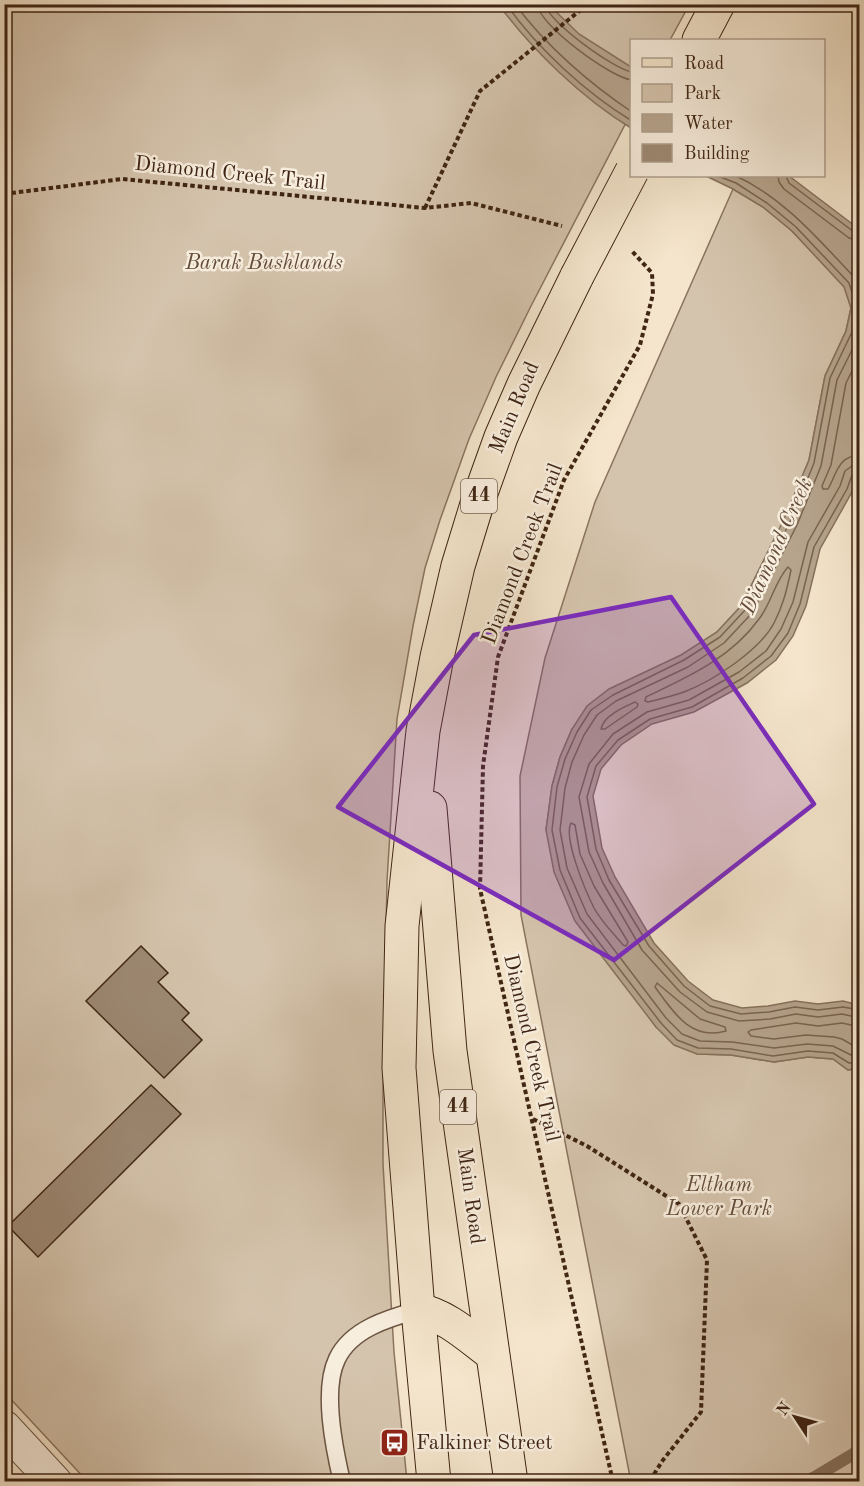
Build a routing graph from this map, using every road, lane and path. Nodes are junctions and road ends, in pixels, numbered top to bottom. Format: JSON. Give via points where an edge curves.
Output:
{"nodes":[{"id":1,"x":588,"y":4,"type":"edge"},
{"id":2,"x":718,"y":4,"type":"edge"},
{"id":3,"x":700,"y":39,"type":"edge"},
{"id":4,"x":630,"y":175,"type":"edge"},
{"id":5,"x":4,"y":194,"type":"edge"},
{"id":6,"x":425,"y":208,"type":"junction"},
{"id":7,"x":563,"y":226,"type":"dead end"},
{"id":8,"x":624,"y":244,"type":"dead end"},
{"id":9,"x":423,"y":731,"type":"junction"},
{"id":10,"x":532,"y":1119,"type":"junction"},
{"id":11,"x":418,"y":1310,"type":"junction"},
{"id":12,"x":492,"y":1354,"type":"junction"},
{"id":13,"x":4,"y":1427,"type":"edge"},
{"id":14,"x":50,"y":1480,"type":"edge"},
{"id":15,"x":342,"y":1482,"type":"edge"},
{"id":16,"x":434,"y":1482,"type":"edge"},
{"id":17,"x":511,"y":1482,"type":"edge"},
{"id":18,"x":613,"y":1482,"type":"edge"},
{"id":19,"x":649,"y":1482,"type":"edge"}],
"edges":[{"from":1,"to":6,"type":"path","via":[[480,91]]},
{"from":2,"to":3,"type":"main road"},
{"from":4,"to":9,"type":"main road","name":"Main Road","number":"44","bridge":true,"via":[[501,437],[458,566]]},
{"from":5,"to":6,"type":"path","name":"Diamond Creek Trail","via":[[122,179]]},
{"from":6,"to":7,"type":"path","name":"Diamond Creek Trail","via":[[471,203]]},
{"from":8,"to":10,"type":"path","name":"Diamond Creek Trail","via":[[652,273],[653,294],[640,345],[564,480],[502,646],[483,766],[480,889]]},
{"from":9,"to":11,"type":"main road","name":"Main Road","number":"44","via":[[402,926],[399,1068]]},
{"from":9,"to":12,"type":"main road","name":"Main Road","number":"44","via":[[450,1051]]},
{"from":10,"to":18,"type":"path","name":"Diamond Creek Trail"},
{"from":10,"to":19,"type":"path","via":[[587,1146],[679,1204],[707,1260],[701,1412]]},
{"from":11,"to":12,"type":"main road","via":[[448,1321]]},
{"from":11,"to":15,"type":"lane","via":[[369,1328],[337,1358],[330,1405]]},
{"from":11,"to":16,"type":"main road","name":"Main Road","number":"44"},
{"from":12,"to":17,"type":"main road","name":"Main Road","number":"44"},
{"from":13,"to":14,"type":"street"}]}
